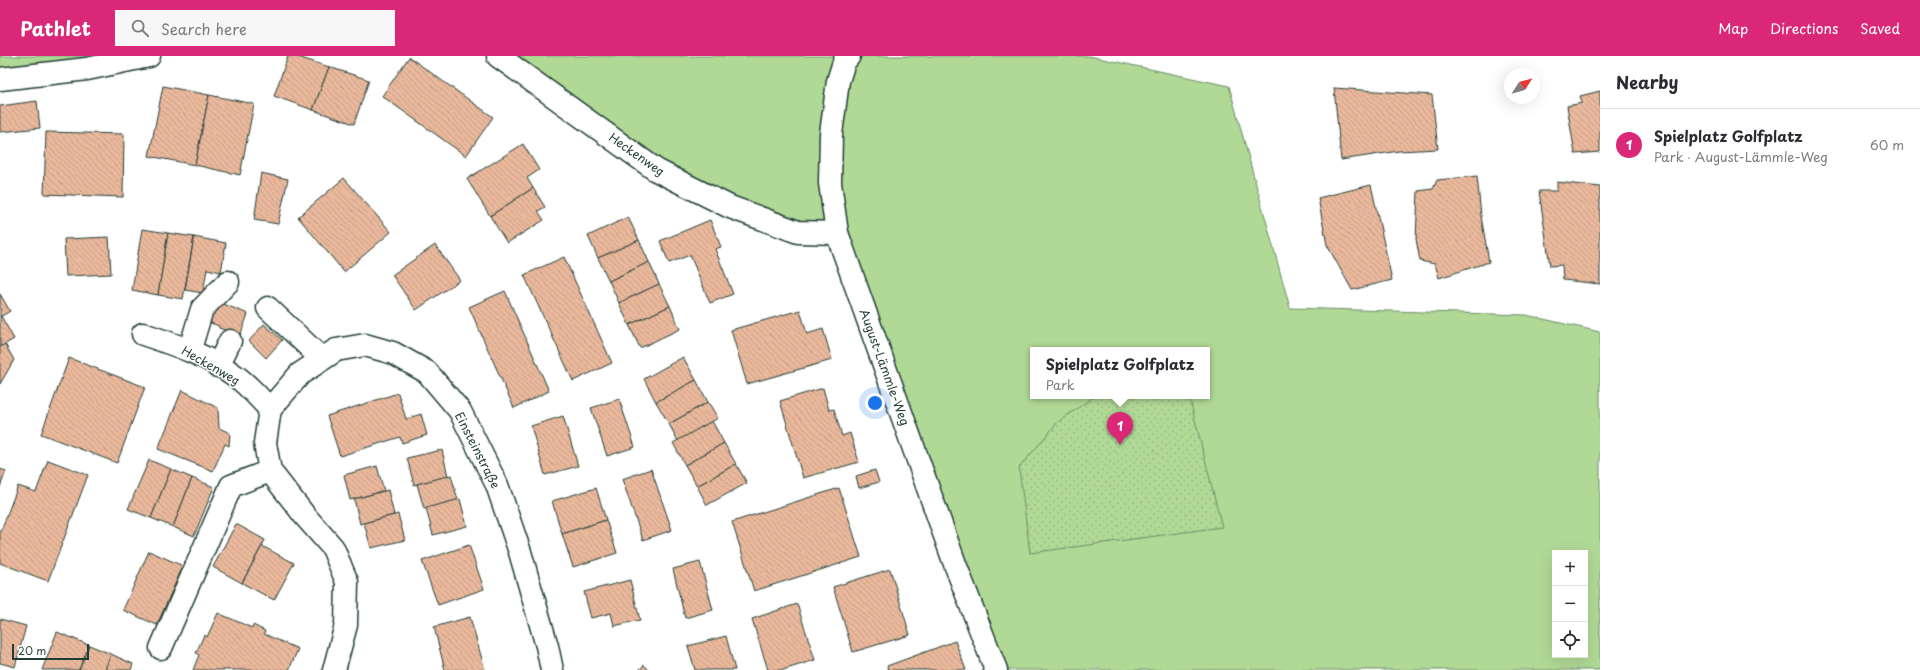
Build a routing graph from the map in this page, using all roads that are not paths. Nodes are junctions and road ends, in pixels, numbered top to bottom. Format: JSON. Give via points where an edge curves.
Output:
{"nodes":[{"id":1,"x":149,"y":56,"type":"edge"},
{"id":2,"x":498,"y":56,"type":"edge"},
{"id":3,"x":849,"y":56,"type":"edge"},
{"id":4,"x":0,"y":79,"type":"edge"},
{"id":5,"x":837,"y":233,"type":"junction"},
{"id":6,"x":228,"y":282,"type":"dead end"},
{"id":7,"x":268,"y":308,"type":"dead end"},
{"id":8,"x":143,"y":334,"type":"dead end"},
{"id":9,"x":230,"y":341,"type":"dead end"},
{"id":10,"x":190,"y":349,"type":"junction"},
{"id":11,"x":322,"y":359,"type":"junction"},
{"id":12,"x":218,"y":366,"type":"junction"},
{"id":13,"x":270,"y":410,"type":"junction"},
{"id":14,"x":270,"y":471,"type":"junction"},
{"id":15,"x":161,"y":648,"type":"dead end"},
{"id":16,"x":334,"y":670,"type":"edge"},
{"id":17,"x":552,"y":670,"type":"edge"},
{"id":18,"x":996,"y":670,"type":"edge"}],
"edges":[{"from":1,"to":4,"type":"street","via":[[87,70]]},
{"from":2,"to":5,"type":"street","name":"Heckenweg","via":[[656,170],[730,207],[798,232]]},
{"from":3,"to":5,"type":"street","name":"August-Lämmle-Weg","via":[[844,62],[838,80],[831,134],[830,183]]},
{"from":5,"to":18,"type":"street","name":"August-Lämmle-Weg","via":[[955,564]]},
{"from":6,"to":10,"type":"street","via":[[202,309]]},
{"from":7,"to":11,"type":"street"},
{"from":8,"to":10,"type":"street","name":"Heckenweg"},
{"from":9,"to":12,"type":"street"},
{"from":10,"to":12,"type":"street","name":"Heckenweg"},
{"from":11,"to":13,"type":"street","name":"Einsteinstraße","via":[[300,374]]},
{"from":11,"to":17,"type":"street","name":"Einsteinstraße","via":[[336,350],[365,345],[393,353],[427,372],[460,411],[497,484],[520,552]]},
{"from":12,"to":13,"type":"street","name":"Heckenweg","via":[[238,377]]},
{"from":13,"to":14,"type":"street","via":[[265,443]]},
{"from":14,"to":15,"type":"street","via":[[231,486]]},
{"from":14,"to":16,"type":"street","via":[[333,548],[347,582],[346,625]]}]}
